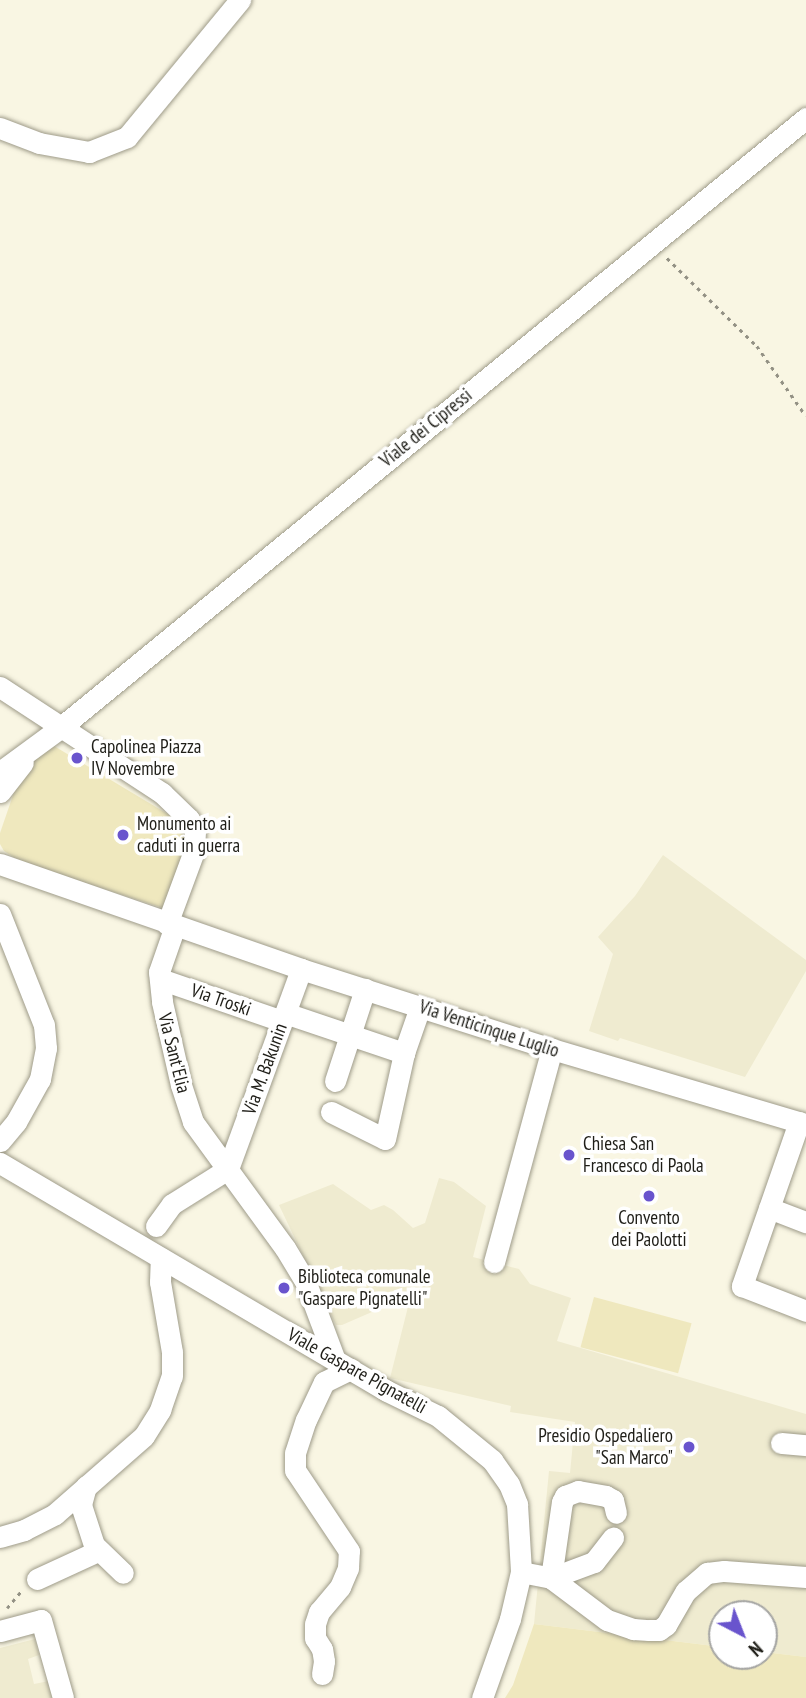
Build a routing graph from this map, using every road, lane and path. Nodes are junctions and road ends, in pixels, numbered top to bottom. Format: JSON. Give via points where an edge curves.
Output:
{"nodes":[{"id":1,"x":240,"y":0,"type":"edge"},
{"id":2,"x":806,"y":118,"type":"edge"},
{"id":3,"x":0,"y":128,"type":"edge"},
{"id":4,"x":656,"y":240,"type":"junction"},
{"id":5,"x":806,"y":415,"type":"edge"},
{"id":6,"x":0,"y":687,"type":"edge"},
{"id":7,"x":53,"y":733,"type":"junction"},
{"id":8,"x":0,"y":772,"type":"edge"},
{"id":9,"x":0,"y":792,"type":"edge"},
{"id":10,"x":4,"y":866,"type":"edge"},
{"id":11,"x":0,"y":914,"type":"edge"},
{"id":12,"x":171,"y":925,"type":"junction"},
{"id":13,"x":301,"y":969,"type":"junction"},
{"id":14,"x":160,"y":979,"type":"junction"},
{"id":15,"x":365,"y":989,"type":"junction"},
{"id":16,"x":420,"y":1007,"type":"junction"},
{"id":17,"x":284,"y":1017,"type":"junction"},
{"id":18,"x":351,"y":1036,"type":"junction"},
{"id":19,"x":552,"y":1049,"type":"junction"},
{"id":20,"x":404,"y":1053,"type":"junction"},
{"id":21,"x":335,"y":1081,"type":"dead end"},
{"id":22,"x":331,"y":1112,"type":"dead end"},
{"id":23,"x":803,"y":1123,"type":"edge"},
{"id":24,"x":0,"y":1141,"type":"edge"},
{"id":25,"x":0,"y":1163,"type":"edge"},
{"id":26,"x":228,"y":1169,"type":"junction"},
{"id":27,"x":769,"y":1208,"type":"junction"},
{"id":28,"x":806,"y":1222,"type":"edge"},
{"id":29,"x":156,"y":1226,"type":"dead end"},
{"id":30,"x":161,"y":1258,"type":"junction"},
{"id":31,"x":494,"y":1262,"type":"dead end"},
{"id":32,"x":806,"y":1311,"type":"edge"},
{"id":33,"x":343,"y":1364,"type":"junction"},
{"id":34,"x":781,"y":1443,"type":"dead end"},
{"id":35,"x":806,"y":1445,"type":"edge"},
{"id":36,"x":86,"y":1486,"type":"junction"},
{"id":37,"x":616,"y":1513,"type":"dead end"},
{"id":38,"x":0,"y":1537,"type":"edge"},
{"id":39,"x":613,"y":1538,"type":"dead end"},
{"id":40,"x":98,"y":1551,"type":"junction"},
{"id":41,"x":521,"y":1572,"type":"junction"},
{"id":42,"x":123,"y":1573,"type":"dead end"},
{"id":43,"x":551,"y":1577,"type":"junction"},
{"id":44,"x":806,"y":1577,"type":"edge"},
{"id":45,"x":37,"y":1579,"type":"joint"},
{"id":46,"x":3,"y":1620,"type":"edge"},
{"id":47,"x":321,"y":1674,"type":"dead end"},
{"id":48,"x":62,"y":1698,"type":"edge"},
{"id":49,"x":482,"y":1698,"type":"edge"}],
"edges":[{"from":1,"to":3,"type":"street","via":[[127,137],[89,152],[39,143]]},
{"from":2,"to":4,"type":"street","name":"Viale dei Cipressi"},
{"from":4,"to":5,"type":"path","via":[[670,265],[757,346]]},
{"from":4,"to":7,"type":"street","name":"Viale dei Cipressi"},
{"from":6,"to":7,"type":"street","name":"Via Sant'Elia"},
{"from":7,"to":8,"type":"street"},
{"from":7,"to":9,"type":"street"},
{"from":7,"to":12,"type":"street","name":"Via Sant'Elia","via":[[162,793],[189,819],[195,831],[194,851]]},
{"from":10,"to":12,"type":"street","name":"Via Venticinque Luglio"},
{"from":11,"to":24,"type":"street","via":[[40,1014],[46,1048],[40,1079]]},
{"from":12,"to":13,"type":"street","name":"Via Venticinque Luglio"},
{"from":12,"to":14,"type":"street","name":"Via Sant'Elia"},
{"from":13,"to":15,"type":"street","name":"Via Venticinque Luglio"},
{"from":13,"to":17,"type":"street","name":"Via M. Bakunin"},
{"from":14,"to":17,"type":"street","name":"Via Troski"},
{"from":14,"to":26,"type":"street","name":"Via Sant'Elia","via":[[193,1122]]},
{"from":15,"to":16,"type":"street","name":"Via Venticinque Luglio"},
{"from":15,"to":18,"type":"street"},
{"from":16,"to":19,"type":"street","name":"Via Venticinque Luglio"},
{"from":16,"to":20,"type":"street"},
{"from":17,"to":18,"type":"street","name":"Via Troski"},
{"from":17,"to":26,"type":"street","name":"Via M. Bakunin"},
{"from":18,"to":20,"type":"street","name":"Via Troski"},
{"from":18,"to":21,"type":"street"},
{"from":19,"to":23,"type":"street","name":"Via Venticinque Luglio"},
{"from":19,"to":31,"type":"street"},
{"from":20,"to":22,"type":"street","via":[[385,1139]]},
{"from":23,"to":27,"type":"street"},
{"from":25,"to":30,"type":"street","name":"Viale Gaspare Pignatelli"},
{"from":26,"to":29,"type":"street","via":[[172,1204]]},
{"from":26,"to":33,"type":"street","name":"Via Sant'Elia","via":[[306,1283]]},
{"from":27,"to":28,"type":"street"},
{"from":27,"to":32,"type":"street","via":[[742,1286]]},
{"from":30,"to":33,"type":"street","name":"Viale Gaspare Pignatelli"},
{"from":30,"to":36,"type":"street","via":[[160,1282],[172,1352],[168,1387],[144,1436]]},
{"from":33,"to":41,"type":"street","name":"Viale Gaspare Pignatelli","via":[[438,1416],[492,1460],[517,1504]]},
{"from":33,"to":47,"type":"street","via":[[324,1382],[295,1454],[295,1469],[349,1551],[340,1587],[315,1624],[315,1638],[323,1650]]},
{"from":34,"to":35,"type":"street"},
{"from":36,"to":38,"type":"street","via":[[44,1521]]},
{"from":36,"to":40,"type":"street","via":[[81,1505]]},
{"from":37,"to":43,"type":"street","via":[[613,1500],[606,1496],[578,1491],[565,1496]]},
{"from":39,"to":43,"type":"street","via":[[594,1562]]},
{"from":40,"to":42,"type":"street"},
{"from":40,"to":45,"type":"street"},
{"from":41,"to":43,"type":"street"},
{"from":41,"to":49,"type":"street","name":"Viale Gaspare Pignatelli"},
{"from":43,"to":44,"type":"street","via":[[607,1620],[649,1630],[666,1625],[686,1591],[707,1573]]},
{"from":45,"to":46,"type":"path","via":[[22,1590]]},
{"from":46,"to":48,"type":"street","via":[[41,1620]]}]}
